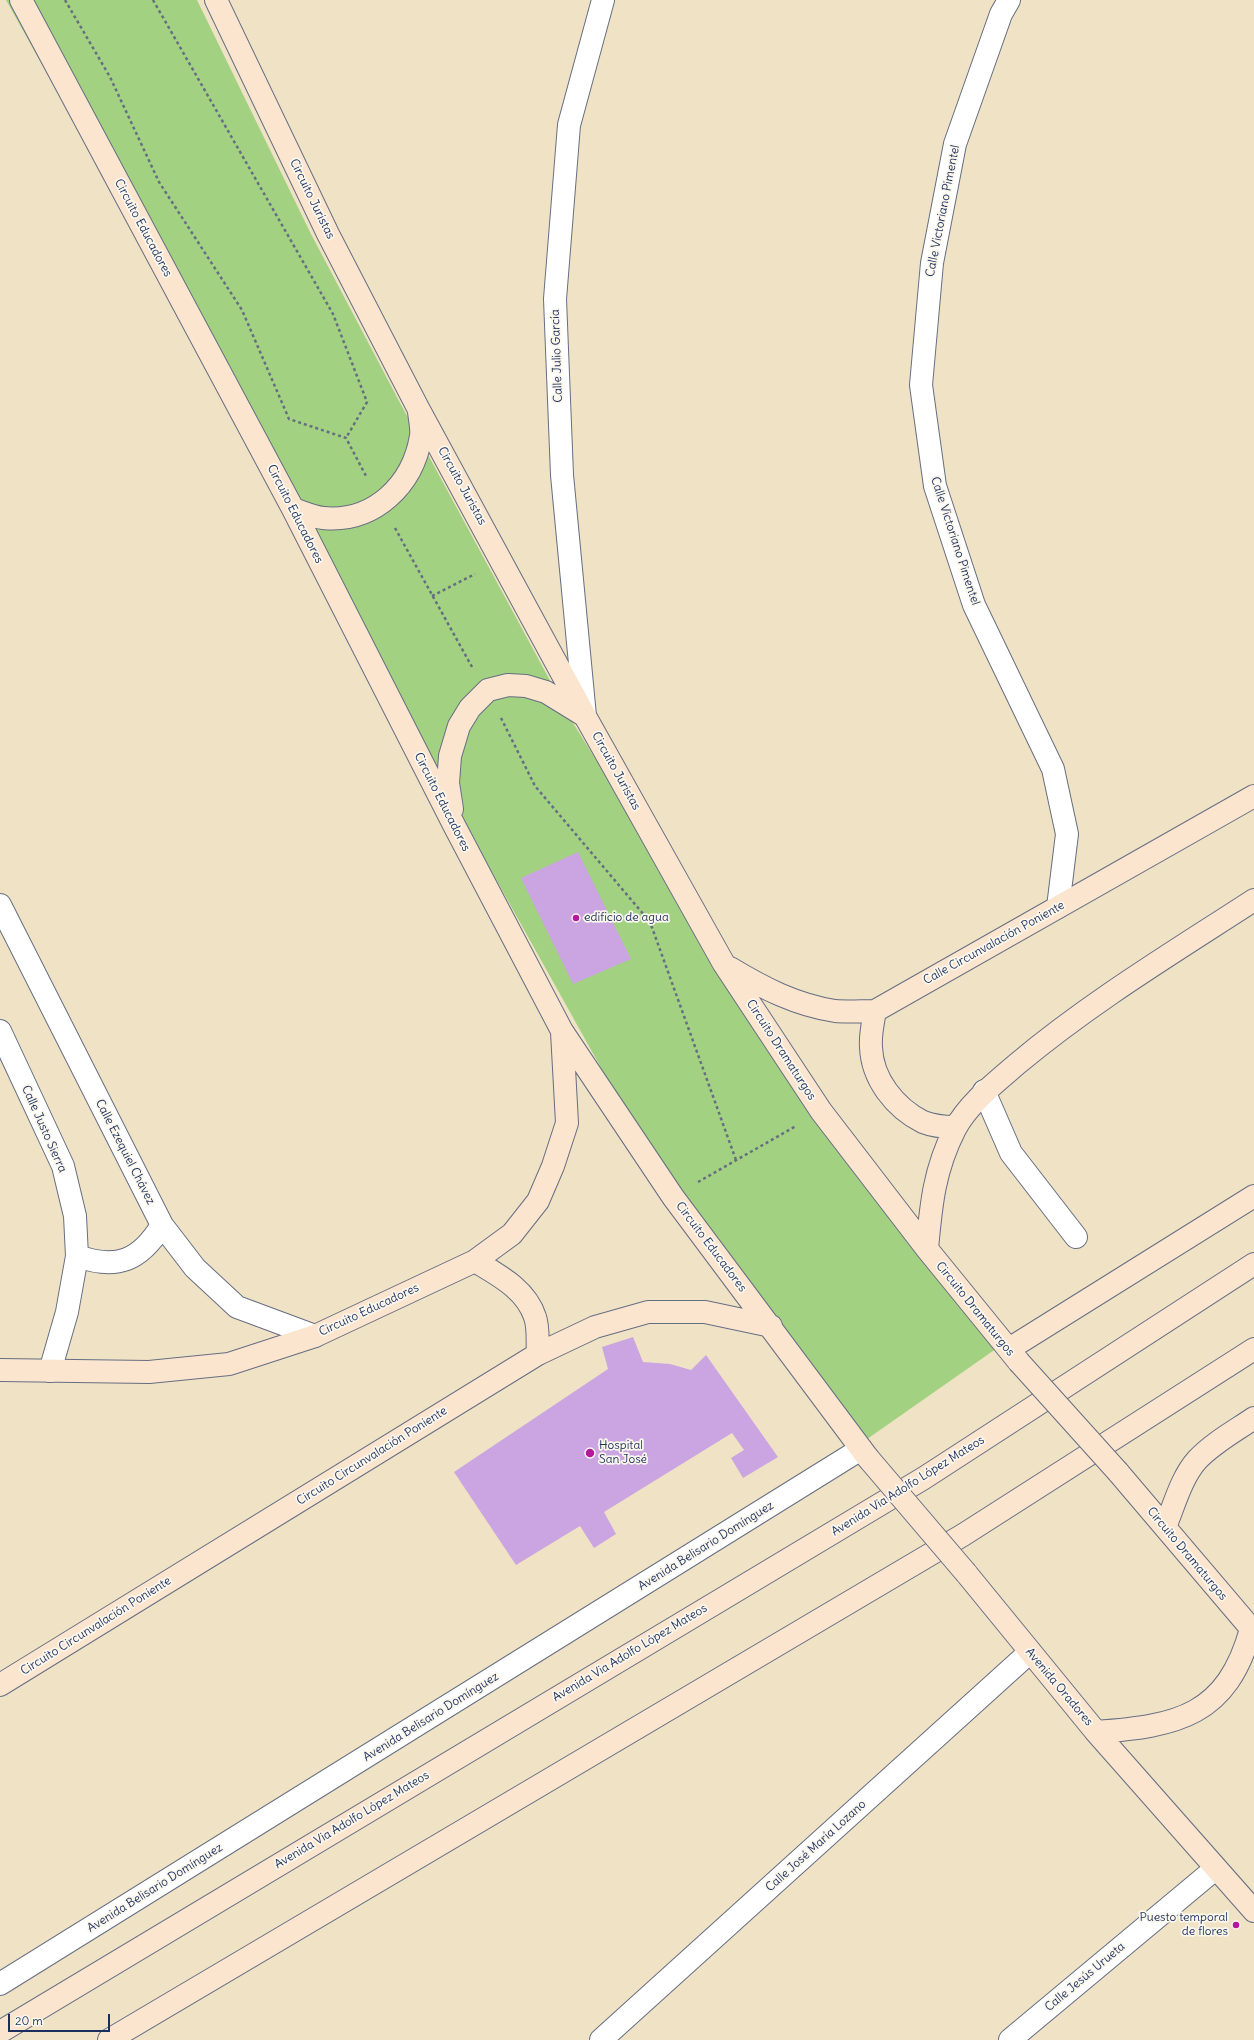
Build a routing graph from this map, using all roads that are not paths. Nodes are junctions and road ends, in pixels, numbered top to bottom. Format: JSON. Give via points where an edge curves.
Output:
{"nodes":[{"id":1,"x":8,"y":0,"type":"edge"},
{"id":2,"x":21,"y":0,"type":"edge"},
{"id":3,"x":216,"y":0,"type":"edge"},
{"id":4,"x":604,"y":0,"type":"edge"},
{"id":5,"x":1009,"y":0,"type":"edge"},
{"id":6,"x":41,"y":36,"type":"junction"},
{"id":7,"x":418,"y":408,"type":"junction"},
{"id":8,"x":293,"y":509,"type":"junction"},
{"id":9,"x":585,"y":716,"type":"junction"},
{"id":10,"x":1254,"y":796,"type":"edge"},
{"id":11,"x":455,"y":826,"type":"junction"},
{"id":12,"x":1254,"y":900,"type":"edge"},
{"id":13,"x":0,"y":905,"type":"edge"},
{"id":14,"x":1058,"y":907,"type":"junction"},
{"id":15,"x":724,"y":964,"type":"junction"},
{"id":16,"x":874,"y":1011,"type":"junction"},
{"id":17,"x":0,"y":1031,"type":"edge"},
{"id":18,"x":562,"y":1031,"type":"junction"},
{"id":19,"x":984,"y":1091,"type":"junction"},
{"id":20,"x":956,"y":1127,"type":"junction"},
{"id":21,"x":1254,"y":1196,"type":"edge"},
{"id":22,"x":162,"y":1225,"type":"junction"},
{"id":23,"x":1076,"y":1237,"type":"dead end"},
{"id":24,"x":927,"y":1249,"type":"junction"},
{"id":25,"x":77,"y":1256,"type":"junction"},
{"id":26,"x":474,"y":1261,"type":"junction"},
{"id":27,"x":1254,"y":1264,"type":"edge"},
{"id":28,"x":771,"y":1326,"type":"junction"},
{"id":29,"x":315,"y":1336,"type":"junction"},
{"id":30,"x":1254,"y":1349,"type":"edge"},
{"id":31,"x":538,"y":1354,"type":"junction"},
{"id":32,"x":1014,"y":1356,"type":"junction"},
{"id":33,"x":0,"y":1370,"type":"edge"},
{"id":34,"x":50,"y":1371,"type":"junction"},
{"id":35,"x":1254,"y":1418,"type":"edge"},
{"id":36,"x":865,"y":1454,"type":"junction"},
{"id":37,"x":1165,"y":1527,"type":"junction"},
{"id":38,"x":1253,"y":1631,"type":"edge"},
{"id":39,"x":1030,"y":1652,"type":"junction"},
{"id":40,"x":0,"y":1685,"type":"edge"},
{"id":41,"x":1096,"y":1732,"type":"junction"},
{"id":42,"x":1215,"y":1869,"type":"junction"},
{"id":43,"x":1254,"y":1912,"type":"edge"},
{"id":44,"x":0,"y":1984,"type":"edge"},
{"id":45,"x":0,"y":2032,"type":"edge"},
{"id":46,"x":109,"y":2040,"type":"edge"},
{"id":47,"x":601,"y":2040,"type":"edge"},
{"id":48,"x":1010,"y":2040,"type":"edge"}],
"edges":[{"from":1,"to":6,"type":"street"},
{"from":2,"to":6,"type":"main road","name":"Circuito Educadores"},
{"from":3,"to":7,"type":"main road","name":"Circuito Juristas","via":[[328,234]]},
{"from":4,"to":9,"type":"street","name":"Calle Julio García","via":[[569,125],[555,299],[562,475]]},
{"from":5,"to":14,"type":"street","name":"Calle Victoriano Pimentel","via":[[1001,14],[955,144],[932,263],[921,385],[935,486],[974,605],[1053,769],[1067,834]]},
{"from":6,"to":8,"type":"main road","name":"Circuito Educadores"},
{"from":7,"to":8,"type":"main road","via":[[421,435],[415,462],[402,485],[381,503],[353,516],[322,518]]},
{"from":7,"to":9,"type":"main road","name":"Circuito Juristas"},
{"from":8,"to":11,"type":"main road","name":"Circuito Educadores"},
{"from":9,"to":11,"type":"main road","via":[[546,692],[526,686],[508,685],[488,690],[470,708],[459,726],[450,756],[448,783]]},
{"from":9,"to":15,"type":"main road","name":"Circuito Juristas"},
{"from":10,"to":14,"type":"main road","name":"Calle Circunvalación Poniente"},
{"from":11,"to":18,"type":"main road","name":"Circuito Educadores"},
{"from":12,"to":19,"type":"main road","via":[[1052,1034]]},
{"from":13,"to":22,"type":"street","name":"Calle Ezequiel Chávez"},
{"from":14,"to":16,"type":"main road","name":"Calle Circunvalación Poniente"},
{"from":15,"to":16,"type":"main road","name":"Calle Circunvalación Poniente","via":[[765,989],[799,1002],[835,1011]]},
{"from":15,"to":24,"type":"main road","name":"Circuito Dramaturgos","via":[[821,1111]]},
{"from":16,"to":20,"type":"main road","via":[[871,1047],[874,1066],[888,1094],[897,1104],[923,1122]]},
{"from":17,"to":25,"type":"street","name":"Calle Justo Sierra","via":[[63,1166],[75,1216]]},
{"from":18,"to":26,"type":"main road","name":"Circuito Educadores","via":[[567,1123],[553,1166],[538,1200],[512,1234]]},
{"from":18,"to":28,"type":"main road","name":"Circuito Educadores","via":[[673,1196]]},
{"from":19,"to":20,"type":"main road"},
{"from":19,"to":23,"type":"street","via":[[1012,1153]]},
{"from":20,"to":24,"type":"main road","via":[[940,1162],[932,1198]]},
{"from":21,"to":32,"type":"main road"},
{"from":22,"to":25,"type":"street","via":[[152,1242],[136,1255],[116,1262],[96,1262]]},
{"from":22,"to":29,"type":"street","name":"Calle Ezequiel Chávez","via":[[195,1268],[238,1307]]},
{"from":24,"to":32,"type":"main road","name":"Circuito Dramaturgos"},
{"from":25,"to":34,"type":"street","name":"Calle Justo Sierra","via":[[67,1312]]},
{"from":26,"to":29,"type":"main road","name":"Circuito Educadores"},
{"from":26,"to":31,"type":"main road","via":[[507,1281],[526,1298],[536,1318]]},
{"from":27,"to":45,"type":"main road","name":"Avenida Via Adolfo López Mateos","via":[[924,1478]]},
{"from":28,"to":31,"type":"main road","name":"Circuito Circunvalación Poniente","via":[[706,1312],[648,1312],[595,1328]]},
{"from":28,"to":36,"type":"main road","name":"Circuito Educadores"},
{"from":29,"to":34,"type":"main road","name":"Circuito Educadores","via":[[229,1364],[149,1372]]},
{"from":30,"to":46,"type":"main road","via":[[963,1535]]},
{"from":31,"to":40,"type":"main road","name":"Circuito Circunvalación Poniente"},
{"from":32,"to":37,"type":"main road","name":"Circuito Dramaturgos","bridge":true},
{"from":33,"to":34,"type":"main road","name":"Circuito Educadores"},
{"from":35,"to":37,"type":"main road","via":[[1211,1446],[1196,1461],[1184,1480]]},
{"from":36,"to":39,"type":"main road","name":"Avenida Oradores","bridge":true},
{"from":36,"to":44,"type":"street","name":"Avenida Belisario Domínguez"},
{"from":37,"to":38,"type":"main road","name":"Circuito Dramaturgos"},
{"from":38,"to":41,"type":"main road","via":[[1236,1671],[1222,1689],[1193,1714],[1142,1728]]},
{"from":39,"to":41,"type":"main road","name":"Avenida Oradores"},
{"from":39,"to":47,"type":"street","name":"Calle José María Lozano"},
{"from":41,"to":42,"type":"main road","name":"Avenida Oradores"},
{"from":42,"to":43,"type":"main road","name":"Avenida Oradores"},
{"from":42,"to":48,"type":"street","name":"Calle Jesús Urueta"}]}
